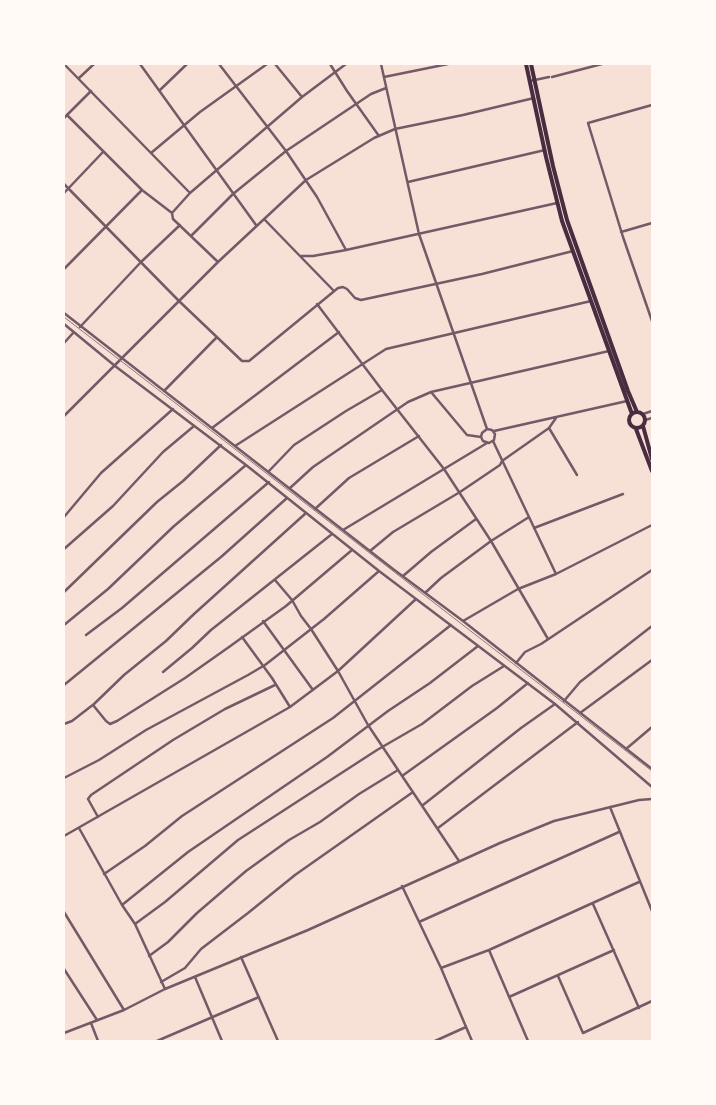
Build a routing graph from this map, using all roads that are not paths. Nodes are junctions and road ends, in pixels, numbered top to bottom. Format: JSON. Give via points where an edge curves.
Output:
{"nodes":[{"id":1,"x":64,"y":64,"type":"edge"},
{"id":2,"x":94,"y":64,"type":"edge"},
{"id":3,"x":140,"y":64,"type":"edge"},
{"id":4,"x":187,"y":64,"type":"edge"},
{"id":5,"x":219,"y":64,"type":"edge"},
{"id":6,"x":267,"y":64,"type":"edge"},
{"id":7,"x":276,"y":64,"type":"edge"},
{"id":8,"x":330,"y":64,"type":"edge"},
{"id":9,"x":346,"y":64,"type":"edge"},
{"id":10,"x":381,"y":64,"type":"edge"},
{"id":11,"x":448,"y":64,"type":"edge"},
{"id":12,"x":526,"y":64,"type":"edge"},
{"id":13,"x":531,"y":64,"type":"edge"},
{"id":14,"x":602,"y":64,"type":"edge"},
{"id":15,"x":335,"y":72,"type":"junction"},
{"id":16,"x":383,"y":77,"type":"junction"},
{"id":17,"x":79,"y":78,"type":"junction"},
{"id":18,"x":532,"y":80,"type":"junction"},
{"id":19,"x":237,"y":85,"type":"junction"},
{"id":20,"x":386,"y":88,"type":"junction"},
{"id":21,"x":160,"y":90,"type":"junction"},
{"id":22,"x":91,"y":91,"type":"junction"},
{"id":23,"x":302,"y":97,"type":"junction"},
{"id":24,"x":534,"y":98,"type":"junction"},
{"id":25,"x":356,"y":104,"type":"junction"},
{"id":26,"x":652,"y":105,"type":"edge"},
{"id":27,"x":67,"y":115,"type":"junction"},
{"id":28,"x":64,"y":118,"type":"edge"},
{"id":29,"x":185,"y":125,"type":"junction"},
{"id":30,"x":269,"y":126,"type":"junction"},
{"id":31,"x":395,"y":129,"type":"junction"},
{"id":32,"x":379,"y":136,"type":"junction"},
{"id":33,"x":545,"y":150,"type":"junction"},
{"id":34,"x":286,"y":151,"type":"junction"},
{"id":35,"x":104,"y":152,"type":"junction"},
{"id":36,"x":151,"y":154,"type":"junction"},
{"id":37,"x":216,"y":171,"type":"junction"},
{"id":38,"x":306,"y":180,"type":"junction"},
{"id":39,"x":408,"y":182,"type":"junction"},
{"id":40,"x":64,"y":184,"type":"edge"},
{"id":41,"x":68,"y":188,"type":"junction"},
{"id":42,"x":142,"y":190,"type":"junction"},
{"id":43,"x":64,"y":193,"type":"edge"},
{"id":44,"x":190,"y":193,"type":"junction"},
{"id":45,"x":233,"y":194,"type":"junction"},
{"id":46,"x":557,"y":203,"type":"junction"},
{"id":47,"x":172,"y":213,"type":"junction"},
{"id":48,"x":264,"y":219,"type":"junction"},
{"id":49,"x":652,"y":223,"type":"edge"},
{"id":50,"x":180,"y":225,"type":"junction"},
{"id":51,"x":256,"y":225,"type":"junction"},
{"id":52,"x":106,"y":226,"type":"junction"},
{"id":53,"x":621,"y":232,"type":"junction"},
{"id":54,"x":419,"y":234,"type":"junction"},
{"id":55,"x":191,"y":236,"type":"junction"},
{"id":56,"x":346,"y":250,"type":"junction"},
{"id":57,"x":573,"y":251,"type":"junction"},
{"id":58,"x":301,"y":256,"type":"junction"},
{"id":59,"x":141,"y":262,"type":"junction"},
{"id":60,"x":218,"y":262,"type":"junction"},
{"id":61,"x":64,"y":268,"type":"edge"},
{"id":62,"x":436,"y":284,"type":"junction"},
{"id":63,"x":333,"y":290,"type":"junction"},
{"id":64,"x":179,"y":301,"type":"junction"},
{"id":65,"x":591,"y":301,"type":"junction"},
{"id":66,"x":317,"y":304,"type":"junction"},
{"id":67,"x":64,"y":313,"type":"edge"},
{"id":68,"x":652,"y":321,"type":"edge"},
{"id":69,"x":64,"y":324,"type":"edge"},
{"id":70,"x":80,"y":326,"type":"junction"},
{"id":71,"x":74,"y":332,"type":"junction"},
{"id":72,"x":339,"y":332,"type":"junction"},
{"id":73,"x":453,"y":334,"type":"junction"},
{"id":74,"x":216,"y":338,"type":"junction"},
{"id":75,"x":64,"y":343,"type":"edge"},
{"id":76,"x":609,"y":351,"type":"junction"},
{"id":77,"x":122,"y":358,"type":"junction"},
{"id":78,"x":363,"y":363,"type":"junction"},
{"id":79,"x":114,"y":366,"type":"junction"},
{"id":80,"x":470,"y":383,"type":"junction"},
{"id":81,"x":382,"y":390,"type":"junction"},
{"id":82,"x":164,"y":391,"type":"junction"},
{"id":83,"x":431,"y":392,"type":"junction"},
{"id":84,"x":627,"y":401,"type":"junction"},
{"id":85,"x":173,"y":409,"type":"junction"},
{"id":86,"x":397,"y":410,"type":"junction"},
{"id":87,"x":652,"y":411,"type":"edge"},
{"id":88,"x":634,"y":413,"type":"junction"},
{"id":89,"x":643,"y":414,"type":"junction"},
{"id":90,"x":64,"y":416,"type":"edge"},
{"id":91,"x":556,"y":418,"type":"junction"},
{"id":92,"x":652,"y":418,"type":"edge"},
{"id":93,"x":645,"y":420,"type":"junction"},
{"id":94,"x":194,"y":426,"type":"junction"},
{"id":95,"x":643,"y":426,"type":"junction"},
{"id":96,"x":212,"y":428,"type":"junction"},
{"id":97,"x":549,"y":428,"type":"junction"},
{"id":98,"x":636,"y":428,"type":"junction"},
{"id":99,"x":486,"y":429,"type":"junction"},
{"id":100,"x":494,"y":431,"type":"junction"},
{"id":101,"x":419,"y":436,"type":"junction"},
{"id":102,"x":481,"y":437,"type":"junction"},
{"id":103,"x":493,"y":442,"type":"junction"},
{"id":104,"x":488,"y":443,"type":"junction"},
{"id":105,"x":222,"y":445,"type":"junction"},
{"id":106,"x":235,"y":446,"type":"junction"},
{"id":107,"x":652,"y":459,"type":"edge"},
{"id":108,"x":502,"y":461,"type":"junction"},
{"id":109,"x":246,"y":465,"type":"junction"},
{"id":110,"x":444,"y":469,"type":"junction"},
{"id":111,"x":268,"y":471,"type":"junction"},
{"id":112,"x":652,"y":471,"type":"edge"},
{"id":113,"x":577,"y":475,"type":"dead end"},
{"id":114,"x":269,"y":482,"type":"junction"},
{"id":115,"x":290,"y":488,"type":"junction"},
{"id":116,"x":460,"y":492,"type":"junction"},
{"id":117,"x":622,"y":494,"type":"dead end"},
{"id":118,"x":287,"y":498,"type":"junction"},
{"id":119,"x":315,"y":509,"type":"junction"},
{"id":120,"x":306,"y":513,"type":"junction"},
{"id":121,"x":64,"y":517,"type":"edge"},
{"id":122,"x":529,"y":517,"type":"junction"},
{"id":123,"x":476,"y":519,"type":"junction"},
{"id":124,"x":652,"y":525,"type":"edge"},
{"id":125,"x":534,"y":528,"type":"junction"},
{"id":126,"x":343,"y":530,"type":"junction"},
{"id":127,"x":332,"y":534,"type":"junction"},
{"id":128,"x":491,"y":541,"type":"junction"},
{"id":129,"x":64,"y":548,"type":"edge"},
{"id":130,"x":352,"y":550,"type":"junction"},
{"id":131,"x":370,"y":551,"type":"junction"},
{"id":132,"x":652,"y":570,"type":"edge"},
{"id":133,"x":379,"y":571,"type":"junction"},
{"id":134,"x":556,"y":574,"type":"junction"},
{"id":135,"x":403,"y":576,"type":"junction"},
{"id":136,"x":275,"y":580,"type":"junction"},
{"id":137,"x":518,"y":589,"type":"junction"},
{"id":138,"x":64,"y":592,"type":"edge"},
{"id":139,"x":425,"y":594,"type":"junction"},
{"id":140,"x":416,"y":599,"type":"junction"},
{"id":141,"x":292,"y":600,"type":"junction"},
{"id":142,"x":263,"y":621,"type":"junction"},
{"id":143,"x":463,"y":621,"type":"junction"},
{"id":144,"x":64,"y":625,"type":"edge"},
{"id":145,"x":451,"y":625,"type":"junction"},
{"id":146,"x":652,"y":626,"type":"edge"},
{"id":147,"x":311,"y":629,"type":"junction"},
{"id":148,"x":86,"y":635,"type":"dead end"},
{"id":149,"x":242,"y":637,"type":"junction"},
{"id":150,"x":548,"y":639,"type":"junction"},
{"id":151,"x":478,"y":646,"type":"junction"},
{"id":152,"x":284,"y":651,"type":"junction"},
{"id":153,"x":652,"y":660,"type":"edge"},
{"id":154,"x":516,"y":663,"type":"junction"},
{"id":155,"x":262,"y":666,"type":"junction"},
{"id":156,"x":504,"y":666,"type":"junction"},
{"id":157,"x":338,"y":671,"type":"junction"},
{"id":158,"x":163,"y":672,"type":"dead end"},
{"id":159,"x":528,"y":683,"type":"junction"},
{"id":160,"x":64,"y":685,"type":"edge"},
{"id":161,"x":275,"y":685,"type":"junction"},
{"id":162,"x":313,"y":690,"type":"junction"},
{"id":163,"x":564,"y":701,"type":"junction"},
{"id":164,"x":355,"y":702,"type":"junction"},
{"id":165,"x":554,"y":704,"type":"junction"},
{"id":166,"x":93,"y":705,"type":"junction"},
{"id":167,"x":290,"y":708,"type":"junction"},
{"id":168,"x":580,"y":713,"type":"junction"},
{"id":169,"x":578,"y":722,"type":"junction"},
{"id":170,"x":64,"y":724,"type":"edge"},
{"id":171,"x":368,"y":726,"type":"junction"},
{"id":172,"x":652,"y":727,"type":"edge"},
{"id":173,"x":383,"y":746,"type":"junction"},
{"id":174,"x":626,"y":749,"type":"junction"},
{"id":175,"x":652,"y":769,"type":"edge"},
{"id":176,"x":398,"y":770,"type":"junction"},
{"id":177,"x":402,"y":776,"type":"junction"},
{"id":178,"x":64,"y":778,"type":"edge"},
{"id":179,"x":652,"y":787,"type":"edge"},
{"id":180,"x":413,"y":792,"type":"junction"},
{"id":181,"x":652,"y":799,"type":"edge"},
{"id":182,"x":423,"y":805,"type":"junction"},
{"id":183,"x":610,"y":807,"type":"junction"},
{"id":184,"x":98,"y":817,"type":"junction"},
{"id":185,"x":79,"y":828,"type":"junction"},
{"id":186,"x":438,"y":828,"type":"junction"},
{"id":187,"x":619,"y":832,"type":"junction"},
{"id":188,"x":64,"y":836,"type":"edge"},
{"id":189,"x":460,"y":861,"type":"junction"},
{"id":190,"x":104,"y":874,"type":"junction"},
{"id":191,"x":640,"y":882,"type":"junction"},
{"id":192,"x":402,"y":886,"type":"junction"},
{"id":193,"x":593,"y":904,"type":"junction"},
{"id":194,"x":122,"y":905,"type":"junction"},
{"id":195,"x":652,"y":911,"type":"edge"},
{"id":196,"x":64,"y":912,"type":"edge"},
{"id":197,"x":419,"y":922,"type":"junction"},
{"id":198,"x":135,"y":924,"type":"junction"},
{"id":199,"x":490,"y":950,"type":"junction"},
{"id":200,"x":614,"y":950,"type":"junction"},
{"id":201,"x":149,"y":956,"type":"junction"},
{"id":202,"x":241,"y":957,"type":"junction"},
{"id":203,"x":441,"y":968,"type":"junction"},
{"id":204,"x":64,"y":969,"type":"edge"},
{"id":205,"x":558,"y":976,"type":"junction"},
{"id":206,"x":194,"y":977,"type":"junction"},
{"id":207,"x":162,"y":982,"type":"junction"},
{"id":208,"x":165,"y":989,"type":"junction"},
{"id":209,"x":259,"y":997,"type":"junction"},
{"id":210,"x":509,"y":997,"type":"junction"},
{"id":211,"x":652,"y":1001,"type":"edge"},
{"id":212,"x":639,"y":1008,"type":"junction"},
{"id":213,"x":124,"y":1010,"type":"junction"},
{"id":214,"x":212,"y":1018,"type":"junction"},
{"id":215,"x":97,"y":1020,"type":"junction"},
{"id":216,"x":91,"y":1023,"type":"junction"},
{"id":217,"x":466,"y":1027,"type":"junction"},
{"id":218,"x":64,"y":1033,"type":"edge"},
{"id":219,"x":98,"y":1041,"type":"edge"},
{"id":220,"x":157,"y":1041,"type":"edge"},
{"id":221,"x":222,"y":1041,"type":"edge"},
{"id":222,"x":278,"y":1041,"type":"edge"},
{"id":223,"x":434,"y":1041,"type":"edge"},
{"id":224,"x":472,"y":1041,"type":"edge"},
{"id":225,"x":528,"y":1041,"type":"edge"}],
"edges":[{"from":1,"to":17,"type":"street"},
{"from":2,"to":17,"type":"street"},
{"from":3,"to":21,"type":"street"},
{"from":4,"to":21,"type":"street"},
{"from":5,"to":19,"type":"street"},
{"from":6,"to":19,"type":"street"},
{"from":7,"to":23,"type":"street"},
{"from":8,"to":15,"type":"street"},
{"from":9,"to":15,"type":"street"},
{"from":10,"to":16,"type":"street"},
{"from":11,"to":16,"type":"street"},
{"from":12,"to":18,"type":"highway"},
{"from":13,"to":18,"type":"highway"},
{"from":14,"to":18,"type":"street"},
{"from":15,"to":23,"type":"street"},
{"from":15,"to":25,"type":"street"},
{"from":16,"to":20,"type":"street"},
{"from":17,"to":22,"type":"street"},
{"from":18,"to":24,"type":"highway"},
{"from":18,"to":88,"type":"highway","via":[[567,220]]},
{"from":19,"to":29,"type":"street"},
{"from":19,"to":30,"type":"street"},
{"from":20,"to":25,"type":"street"},
{"from":20,"to":31,"type":"street"},
{"from":21,"to":29,"type":"street"},
{"from":22,"to":27,"type":"street"},
{"from":22,"to":36,"type":"street"},
{"from":23,"to":30,"type":"street"},
{"from":24,"to":31,"type":"street"},
{"from":24,"to":33,"type":"highway"},
{"from":25,"to":32,"type":"street"},
{"from":25,"to":34,"type":"street"},
{"from":26,"to":53,"type":"street","via":[[588,123]]},
{"from":27,"to":28,"type":"street"},
{"from":27,"to":35,"type":"street"},
{"from":29,"to":36,"type":"street"},
{"from":29,"to":37,"type":"street"},
{"from":30,"to":34,"type":"street"},
{"from":30,"to":37,"type":"street"},
{"from":31,"to":32,"type":"street"},
{"from":31,"to":39,"type":"street"},
{"from":32,"to":38,"type":"street"},
{"from":33,"to":39,"type":"street"},
{"from":33,"to":46,"type":"highway"},
{"from":34,"to":38,"type":"street"},
{"from":34,"to":45,"type":"street"},
{"from":35,"to":41,"type":"street"},
{"from":35,"to":42,"type":"street"},
{"from":36,"to":44,"type":"street"},
{"from":37,"to":44,"type":"street"},
{"from":37,"to":45,"type":"street"},
{"from":38,"to":48,"type":"street"},
{"from":38,"to":56,"type":"street"},
{"from":39,"to":54,"type":"street"},
{"from":40,"to":41,"type":"street"},
{"from":41,"to":43,"type":"street"},
{"from":41,"to":52,"type":"street"},
{"from":42,"to":47,"type":"street"},
{"from":42,"to":52,"type":"street"},
{"from":44,"to":47,"type":"street"},
{"from":45,"to":51,"type":"street"},
{"from":45,"to":55,"type":"street"},
{"from":46,"to":54,"type":"street"},
{"from":46,"to":57,"type":"highway"},
{"from":47,"to":50,"type":"street"},
{"from":48,"to":51,"type":"street"},
{"from":48,"to":58,"type":"street"},
{"from":49,"to":53,"type":"street"},
{"from":50,"to":55,"type":"street"},
{"from":50,"to":59,"type":"street"},
{"from":51,"to":60,"type":"street"},
{"from":52,"to":59,"type":"street"},
{"from":52,"to":61,"type":"street"},
{"from":53,"to":68,"type":"street"},
{"from":54,"to":56,"type":"street"},
{"from":54,"to":62,"type":"street"},
{"from":55,"to":60,"type":"street"},
{"from":56,"to":58,"type":"street"},
{"from":57,"to":62,"type":"street"},
{"from":57,"to":65,"type":"highway"},
{"from":58,"to":63,"type":"street"},
{"from":59,"to":64,"type":"street"},
{"from":59,"to":70,"type":"street"},
{"from":60,"to":64,"type":"street"},
{"from":62,"to":63,"type":"street","via":[[361,300],[343,287]]},
{"from":62,"to":73,"type":"street"},
{"from":63,"to":66,"type":"street"},
{"from":64,"to":74,"type":"street"},
{"from":64,"to":77,"type":"street"},
{"from":65,"to":73,"type":"street"},
{"from":65,"to":76,"type":"highway"},
{"from":66,"to":72,"type":"street"},
{"from":66,"to":74,"type":"street","via":[[249,361],[242,361]]},
{"from":67,"to":70,"type":"street"},
{"from":69,"to":71,"type":"street"},
{"from":70,"to":77,"type":"street"},
{"from":71,"to":75,"type":"street"},
{"from":71,"to":79,"type":"street"},
{"from":72,"to":78,"type":"street"},
{"from":72,"to":96,"type":"street"},
{"from":73,"to":78,"type":"street","via":[[386,349]]},
{"from":73,"to":80,"type":"street"},
{"from":74,"to":82,"type":"street"},
{"from":76,"to":80,"type":"street"},
{"from":76,"to":84,"type":"highway"},
{"from":77,"to":79,"type":"street"},
{"from":77,"to":82,"type":"street"},
{"from":78,"to":81,"type":"street"},
{"from":78,"to":106,"type":"street"},
{"from":79,"to":85,"type":"street"},
{"from":79,"to":90,"type":"street"},
{"from":80,"to":83,"type":"street"},
{"from":80,"to":99,"type":"street"},
{"from":81,"to":86,"type":"street"},
{"from":81,"to":111,"type":"street","via":[[294,445]]},
{"from":82,"to":96,"type":"street"},
{"from":83,"to":86,"type":"street"},
{"from":83,"to":102,"type":"street","via":[[467,435]]},
{"from":84,"to":88,"type":"highway"},
{"from":84,"to":91,"type":"street"},
{"from":85,"to":94,"type":"street"},
{"from":85,"to":121,"type":"street","via":[[101,473]]},
{"from":86,"to":101,"type":"street"},
{"from":86,"to":115,"type":"street","via":[[313,466]]},
{"from":87,"to":89,"type":"street"},
{"from":88,"to":89,"type":"highway"},
{"from":88,"to":98,"type":"highway","via":[[629,423]]},
{"from":89,"to":93,"type":"highway"},
{"from":91,"to":97,"type":"street"},
{"from":91,"to":100,"type":"street"},
{"from":92,"to":93,"type":"street"},
{"from":93,"to":95,"type":"highway"},
{"from":94,"to":105,"type":"street"},
{"from":94,"to":129,"type":"street","via":[[163,452],[99,519]]},
{"from":95,"to":98,"type":"highway"},
{"from":95,"to":107,"type":"highway"},
{"from":96,"to":106,"type":"street"},
{"from":97,"to":108,"type":"street"},
{"from":97,"to":113,"type":"street"},
{"from":98,"to":112,"type":"highway"},
{"from":99,"to":100,"type":"street"},
{"from":99,"to":102,"type":"street"},
{"from":100,"to":103,"type":"street"},
{"from":101,"to":110,"type":"street"},
{"from":101,"to":119,"type":"street","via":[[349,478]]},
{"from":102,"to":104,"type":"street"},
{"from":103,"to":104,"type":"street"},
{"from":103,"to":108,"type":"street"},
{"from":104,"to":110,"type":"street"},
{"from":105,"to":109,"type":"street"},
{"from":105,"to":138,"type":"street","via":[[157,502]]},
{"from":106,"to":111,"type":"street"},
{"from":108,"to":116,"type":"street"},
{"from":108,"to":122,"type":"street"},
{"from":109,"to":114,"type":"street"},
{"from":109,"to":144,"type":"street"},
{"from":110,"to":116,"type":"street"},
{"from":110,"to":126,"type":"street"},
{"from":111,"to":115,"type":"street"},
{"from":114,"to":118,"type":"street"},
{"from":114,"to":148,"type":"street"},
{"from":115,"to":119,"type":"street"},
{"from":116,"to":123,"type":"street"},
{"from":116,"to":131,"type":"street","via":[[393,532]]},
{"from":117,"to":125,"type":"street"},
{"from":118,"to":120,"type":"street"},
{"from":118,"to":160,"type":"street","via":[[221,557]]},
{"from":119,"to":126,"type":"street"},
{"from":120,"to":127,"type":"street"},
{"from":120,"to":166,"type":"street"},
{"from":122,"to":125,"type":"street"},
{"from":122,"to":128,"type":"street"},
{"from":123,"to":128,"type":"street"},
{"from":123,"to":135,"type":"street"},
{"from":124,"to":134,"type":"street"},
{"from":125,"to":134,"type":"street"},
{"from":126,"to":131,"type":"street"},
{"from":127,"to":130,"type":"street"},
{"from":127,"to":136,"type":"street"},
{"from":128,"to":137,"type":"street"},
{"from":128,"to":139,"type":"street"},
{"from":130,"to":133,"type":"street"},
{"from":130,"to":141,"type":"street"},
{"from":131,"to":135,"type":"street"},
{"from":132,"to":150,"type":"street"},
{"from":133,"to":140,"type":"street"},
{"from":133,"to":147,"type":"street"},
{"from":134,"to":137,"type":"street"},
{"from":135,"to":139,"type":"street"},
{"from":136,"to":141,"type":"street"},
{"from":136,"to":158,"type":"street"},
{"from":137,"to":143,"type":"street"},
{"from":137,"to":150,"type":"street"},
{"from":139,"to":143,"type":"street"},
{"from":140,"to":145,"type":"street"},
{"from":140,"to":157,"type":"street"},
{"from":141,"to":142,"type":"street"},
{"from":141,"to":147,"type":"street"},
{"from":142,"to":149,"type":"street"},
{"from":142,"to":152,"type":"street"},
{"from":143,"to":154,"type":"street"},
{"from":145,"to":151,"type":"street"},
{"from":145,"to":164,"type":"street"},
{"from":146,"to":163,"type":"street","via":[[580,682]]},
{"from":147,"to":152,"type":"street"},
{"from":147,"to":157,"type":"street"},
{"from":149,"to":155,"type":"street"},
{"from":149,"to":166,"type":"street","via":[[185,678],[110,724]]},
{"from":150,"to":154,"type":"street","via":[[525,652]]},
{"from":151,"to":156,"type":"street"},
{"from":151,"to":171,"type":"street"},
{"from":152,"to":155,"type":"street"},
{"from":152,"to":162,"type":"street"},
{"from":153,"to":168,"type":"street"},
{"from":154,"to":163,"type":"street"},
{"from":155,"to":161,"type":"street"},
{"from":155,"to":178,"type":"street"},
{"from":156,"to":159,"type":"street"},
{"from":156,"to":173,"type":"street","via":[[422,724]]},
{"from":157,"to":162,"type":"street"},
{"from":157,"to":164,"type":"street"},
{"from":159,"to":165,"type":"street"},
{"from":159,"to":177,"type":"street"},
{"from":161,"to":167,"type":"street"},
{"from":161,"to":184,"type":"street","via":[[173,740],[91,794],[88,799]]},
{"from":162,"to":167,"type":"street"},
{"from":163,"to":168,"type":"street"},
{"from":164,"to":171,"type":"street"},
{"from":164,"to":190,"type":"street","via":[[182,816]]},
{"from":165,"to":169,"type":"street"},
{"from":165,"to":182,"type":"street"},
{"from":166,"to":170,"type":"street"},
{"from":167,"to":184,"type":"street"},
{"from":168,"to":174,"type":"street"},
{"from":169,"to":179,"type":"street"},
{"from":169,"to":186,"type":"street"},
{"from":171,"to":173,"type":"street"},
{"from":171,"to":194,"type":"street","via":[[188,852]]},
{"from":172,"to":174,"type":"street"},
{"from":173,"to":176,"type":"street"},
{"from":173,"to":198,"type":"street","via":[[238,840]]},
{"from":174,"to":175,"type":"street"},
{"from":176,"to":177,"type":"street"},
{"from":176,"to":201,"type":"street","via":[[246,871]]},
{"from":177,"to":180,"type":"street"},
{"from":180,"to":182,"type":"street"},
{"from":180,"to":207,"type":"street","via":[[295,875],[201,950],[185,968]]},
{"from":181,"to":183,"type":"street"},
{"from":182,"to":186,"type":"street"},
{"from":183,"to":187,"type":"street"},
{"from":183,"to":189,"type":"street","via":[[554,821]]},
{"from":184,"to":185,"type":"street"},
{"from":185,"to":188,"type":"street"},
{"from":185,"to":190,"type":"street"},
{"from":186,"to":189,"type":"street"},
{"from":187,"to":191,"type":"street"},
{"from":187,"to":197,"type":"street"},
{"from":189,"to":192,"type":"street"},
{"from":190,"to":194,"type":"street"},
{"from":191,"to":193,"type":"street"},
{"from":191,"to":195,"type":"street"},
{"from":192,"to":197,"type":"street"},
{"from":192,"to":202,"type":"street"},
{"from":193,"to":199,"type":"street"},
{"from":193,"to":200,"type":"street"},
{"from":194,"to":198,"type":"street"},
{"from":196,"to":213,"type":"street"},
{"from":197,"to":203,"type":"street"},
{"from":198,"to":201,"type":"street"},
{"from":199,"to":203,"type":"street"},
{"from":199,"to":210,"type":"street"},
{"from":200,"to":205,"type":"street"},
{"from":200,"to":212,"type":"street"},
{"from":201,"to":207,"type":"street"},
{"from":202,"to":206,"type":"street"},
{"from":202,"to":209,"type":"street"},
{"from":203,"to":217,"type":"street"},
{"from":204,"to":215,"type":"street"},
{"from":205,"to":210,"type":"street"},
{"from":205,"to":212,"type":"street","via":[[583,1033]]},
{"from":206,"to":208,"type":"street"},
{"from":206,"to":214,"type":"street"},
{"from":207,"to":208,"type":"street"},
{"from":208,"to":213,"type":"street"},
{"from":209,"to":214,"type":"street"},
{"from":209,"to":222,"type":"street"},
{"from":210,"to":225,"type":"street"},
{"from":211,"to":212,"type":"street"},
{"from":213,"to":215,"type":"street"},
{"from":214,"to":220,"type":"street"},
{"from":214,"to":221,"type":"street"},
{"from":215,"to":216,"type":"street"},
{"from":216,"to":218,"type":"street"},
{"from":216,"to":219,"type":"street"},
{"from":217,"to":223,"type":"street"},
{"from":217,"to":224,"type":"street"}]}
